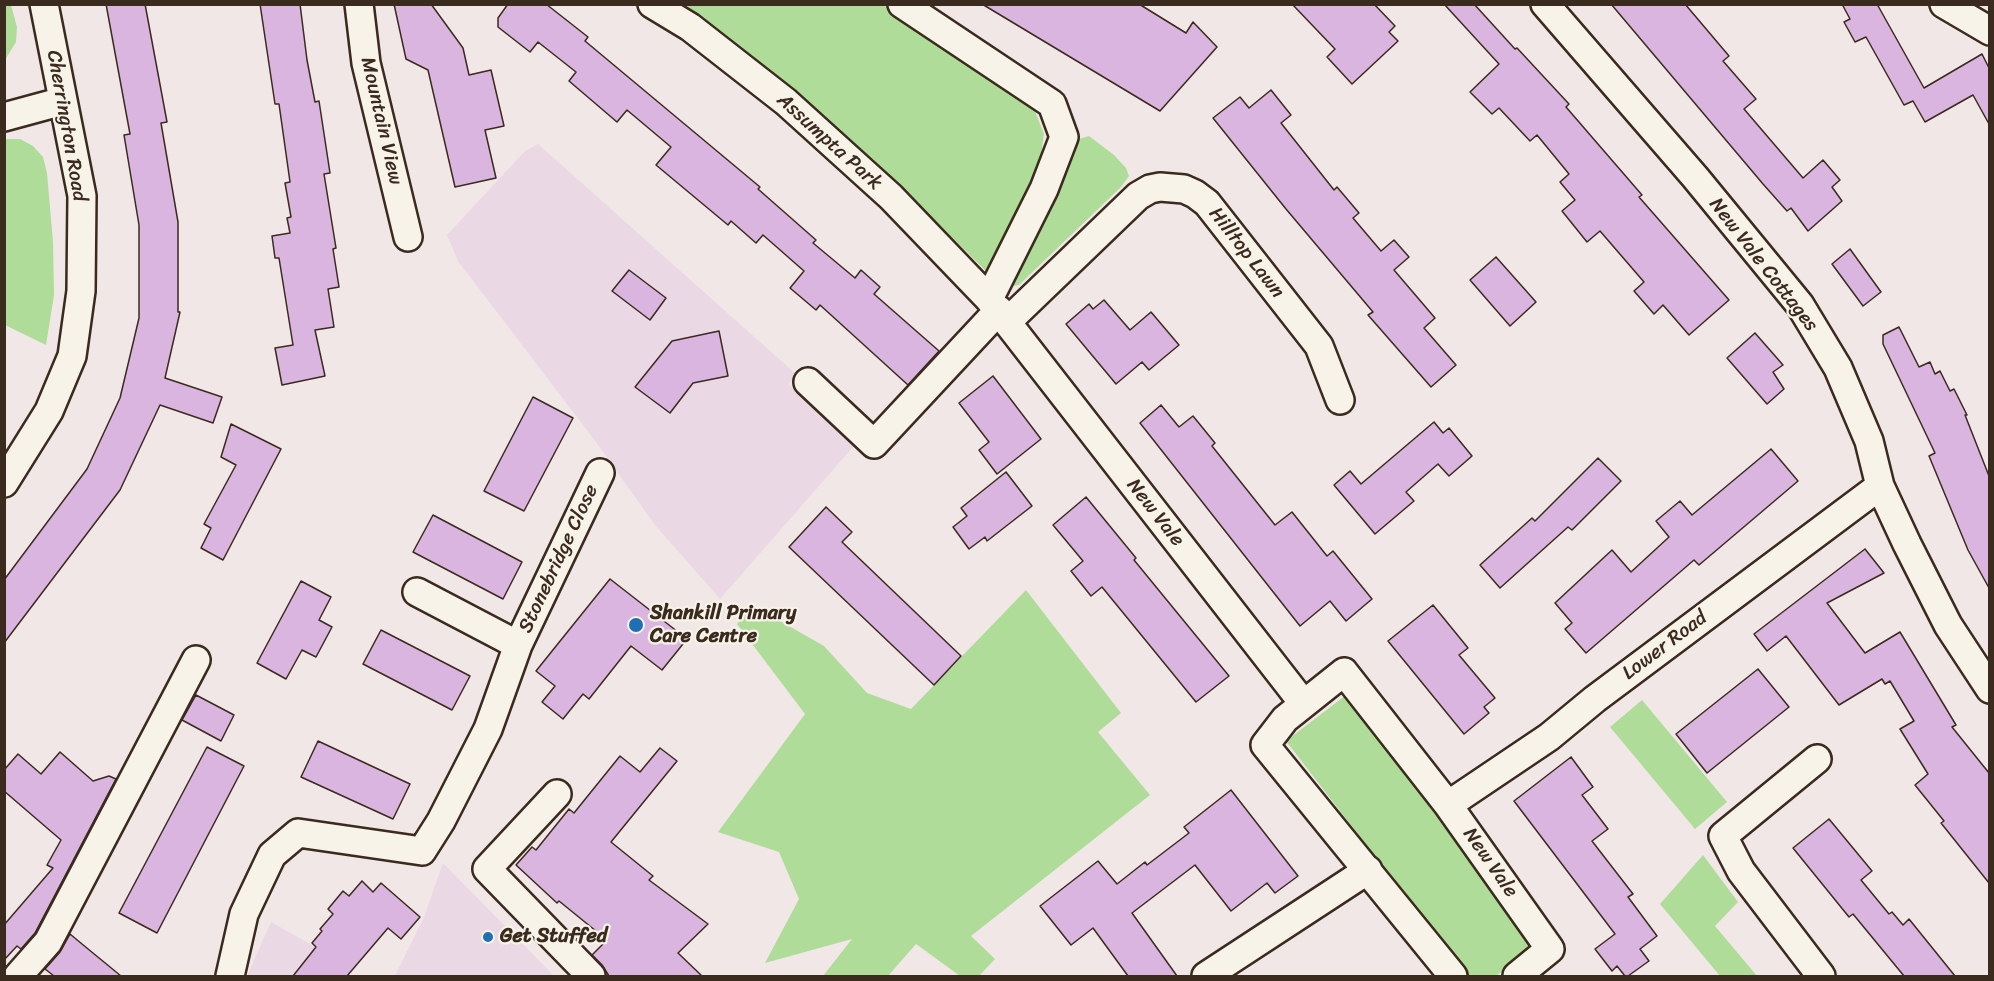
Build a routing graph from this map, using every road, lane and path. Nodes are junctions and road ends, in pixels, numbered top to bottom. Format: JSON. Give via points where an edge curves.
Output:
{"nodes":[{"id":1,"x":44,"y":4,"type":"edge"},
{"id":2,"x":358,"y":4,"type":"edge"},
{"id":3,"x":652,"y":4,"type":"edge"},
{"id":4,"x":902,"y":4,"type":"edge"},
{"id":5,"x":1545,"y":4,"type":"edge"},
{"id":6,"x":1944,"y":4,"type":"edge"},
{"id":7,"x":1989,"y":31,"type":"edge"},
{"id":8,"x":63,"y":101,"type":"junction"},
{"id":9,"x":4,"y":117,"type":"edge"},
{"id":10,"x":408,"y":237,"type":"dead end"},
{"id":11,"x":999,"y":310,"type":"junction"},
{"id":12,"x":808,"y":382,"type":"dead end"},
{"id":13,"x":1341,"y":400,"type":"dead end"},
{"id":14,"x":600,"y":473,"type":"dead end"},
{"id":15,"x":4,"y":483,"type":"edge"},
{"id":16,"x":1880,"y":486,"type":"junction"},
{"id":17,"x":417,"y":592,"type":"dead end"},
{"id":18,"x":518,"y":645,"type":"junction"},
{"id":19,"x":196,"y":660,"type":"dead end"},
{"id":20,"x":1989,"y":689,"type":"edge"},
{"id":21,"x":1303,"y":703,"type":"junction"},
{"id":22,"x":1817,"y":759,"type":"dead end"},
{"id":23,"x":557,"y":794,"type":"dead end"},
{"id":24,"x":1448,"y":805,"type":"junction"},
{"id":25,"x":1368,"y":870,"type":"junction"},
{"id":26,"x":18,"y":976,"type":"edge"},
{"id":27,"x":230,"y":976,"type":"edge"},
{"id":28,"x":591,"y":976,"type":"edge"},
{"id":29,"x":1206,"y":976,"type":"edge"},
{"id":30,"x":1453,"y":976,"type":"edge"},
{"id":31,"x":1517,"y":976,"type":"edge"},
{"id":32,"x":1821,"y":976,"type":"edge"}],
"edges":[{"from":1,"to":8,"type":"street","name":"Cherrington Road"},
{"from":2,"to":10,"type":"street","name":"Mountain View","via":[[366,63]]},
{"from":3,"to":11,"type":"street","name":"Assumpta Park","via":[[690,27],[786,102],[891,197]]},
{"from":4,"to":11,"type":"street","via":[[1052,104],[1064,136]]},
{"from":5,"to":16,"type":"street","name":"New Vale Cottages","via":[[1800,305],[1838,368],[1869,441]]},
{"from":6,"to":7,"type":"street"},
{"from":8,"to":9,"type":"street"},
{"from":8,"to":15,"type":"street","name":"Cherrington Road","via":[[82,196],[81,291],[72,356],[49,411]]},
{"from":11,"to":12,"type":"street","via":[[874,444]]},
{"from":11,"to":13,"type":"street","name":"Hilltop Lawn","via":[[1138,196],[1160,187],[1184,189],[1207,203],[1319,346]]},
{"from":11,"to":21,"type":"street","name":"New Vale"},
{"from":14,"to":18,"type":"street","name":"Stonebridge Close"},
{"from":16,"to":20,"type":"street","name":"New Vale Cottages","via":[[1948,625]]},
{"from":16,"to":24,"type":"street","name":"Lower Road","via":[[1548,737]]},
{"from":17,"to":18,"type":"street","name":"Stonebridge Close"},
{"from":18,"to":27,"type":"street","name":"Stonebridge Close","via":[[488,729],[422,851],[298,833],[272,855],[244,914]]},
{"from":19,"to":26,"type":"street","via":[[48,942]]},
{"from":21,"to":24,"type":"street","name":"New Vale","via":[[1344,672]]},
{"from":21,"to":25,"type":"street","name":"New Vale","via":[[1265,745]]},
{"from":22,"to":32,"type":"street","via":[[1723,836],[1741,871]]},
{"from":23,"to":28,"type":"street","via":[[487,868]]},
{"from":24,"to":31,"type":"street","name":"New Vale","via":[[1550,949]]},
{"from":25,"to":29,"type":"street"},
{"from":25,"to":30,"type":"street","name":"New Vale"}]}
